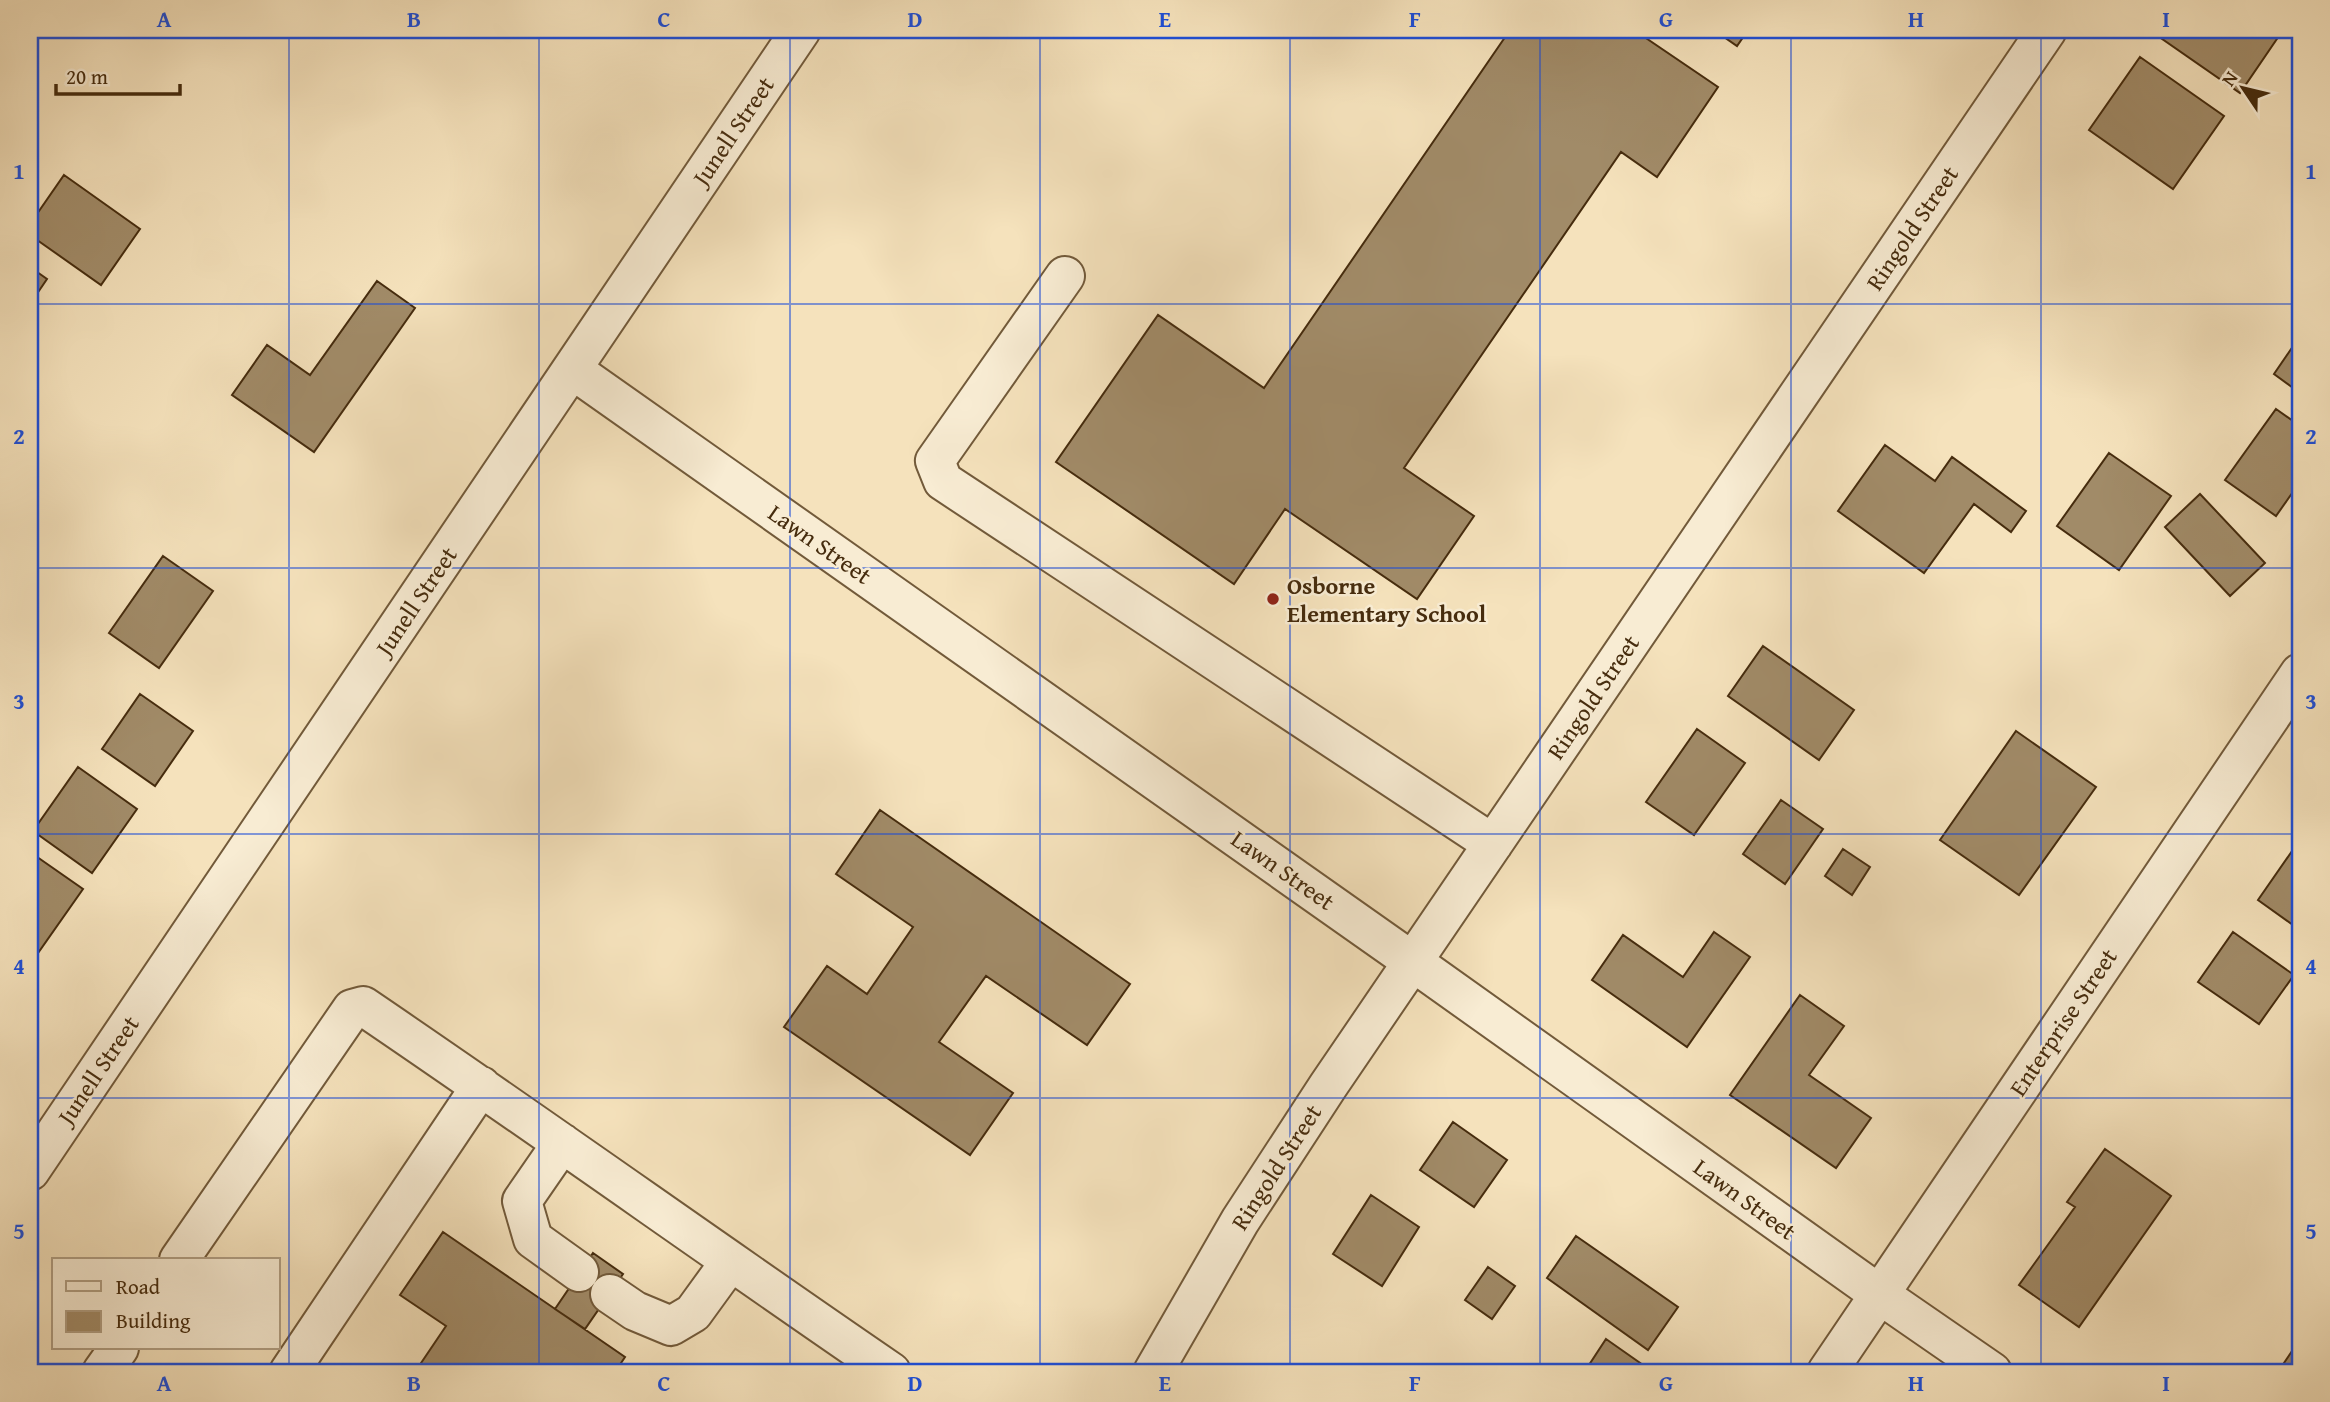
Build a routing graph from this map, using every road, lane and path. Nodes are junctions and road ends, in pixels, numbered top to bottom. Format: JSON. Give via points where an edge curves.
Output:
{"nodes":[{"id":1,"x":801,"y":30,"type":"edge"},
{"id":2,"x":2047,"y":30,"type":"edge"},
{"id":3,"x":1065,"y":276,"type":"dead end"},
{"id":4,"x":573,"y":370,"type":"junction"},
{"id":5,"x":2300,"y":673,"type":"edge"},
{"id":6,"x":1493,"y":844,"type":"junction"},
{"id":7,"x":1413,"y":962,"type":"junction"},
{"id":8,"x":481,"y":1086,"type":"junction"},
{"id":9,"x":562,"y":1143,"type":"junction"},
{"id":10,"x":30,"y":1171,"type":"edge"},
{"id":11,"x":180,"y":1258,"type":"edge"},
{"id":12,"x":730,"y":1262,"type":"junction"},
{"id":13,"x":579,"y":1272,"type":"dead end"},
{"id":14,"x":610,"y":1294,"type":"dead end"},
{"id":15,"x":1879,"y":1294,"type":"junction"},
{"id":16,"x":118,"y":1350,"type":"edge"},
{"id":17,"x":102,"y":1372,"type":"edge"},
{"id":18,"x":289,"y":1372,"type":"edge"},
{"id":19,"x":891,"y":1372,"type":"edge"},
{"id":20,"x":1153,"y":1372,"type":"edge"},
{"id":21,"x":1827,"y":1372,"type":"edge"},
{"id":22,"x":1992,"y":1372,"type":"edge"}],
"edges":[{"from":1,"to":4,"type":"street","name":"Junell Street"},
{"from":2,"to":6,"type":"street","name":"Ringold Street"},
{"from":3,"to":6,"type":"street","via":[[935,461],[943,481]]},
{"from":4,"to":7,"type":"street","name":"Lawn Street"},
{"from":4,"to":10,"type":"street","name":"Junell Street"},
{"from":5,"to":15,"type":"street","name":"Enterprise Street"},
{"from":6,"to":7,"type":"street","name":"Ringold Street"},
{"from":7,"to":15,"type":"street","name":"Lawn Street"},
{"from":7,"to":20,"type":"street","name":"Ringold Street","via":[[1240,1221]]},
{"from":8,"to":9,"type":"street"},
{"from":8,"to":11,"type":"street","via":[[363,1006],[352,1009]]},
{"from":8,"to":18,"type":"street"},
{"from":9,"to":12,"type":"street"},
{"from":9,"to":13,"type":"street","via":[[522,1201],[533,1239]]},
{"from":12,"to":14,"type":"street","via":[[693,1313],[671,1326]]},
{"from":12,"to":19,"type":"street"},
{"from":15,"to":21,"type":"street","name":"Enterprise Street"},
{"from":15,"to":22,"type":"street","name":"Lawn Street"},
{"from":16,"to":17,"type":"street"}]}
